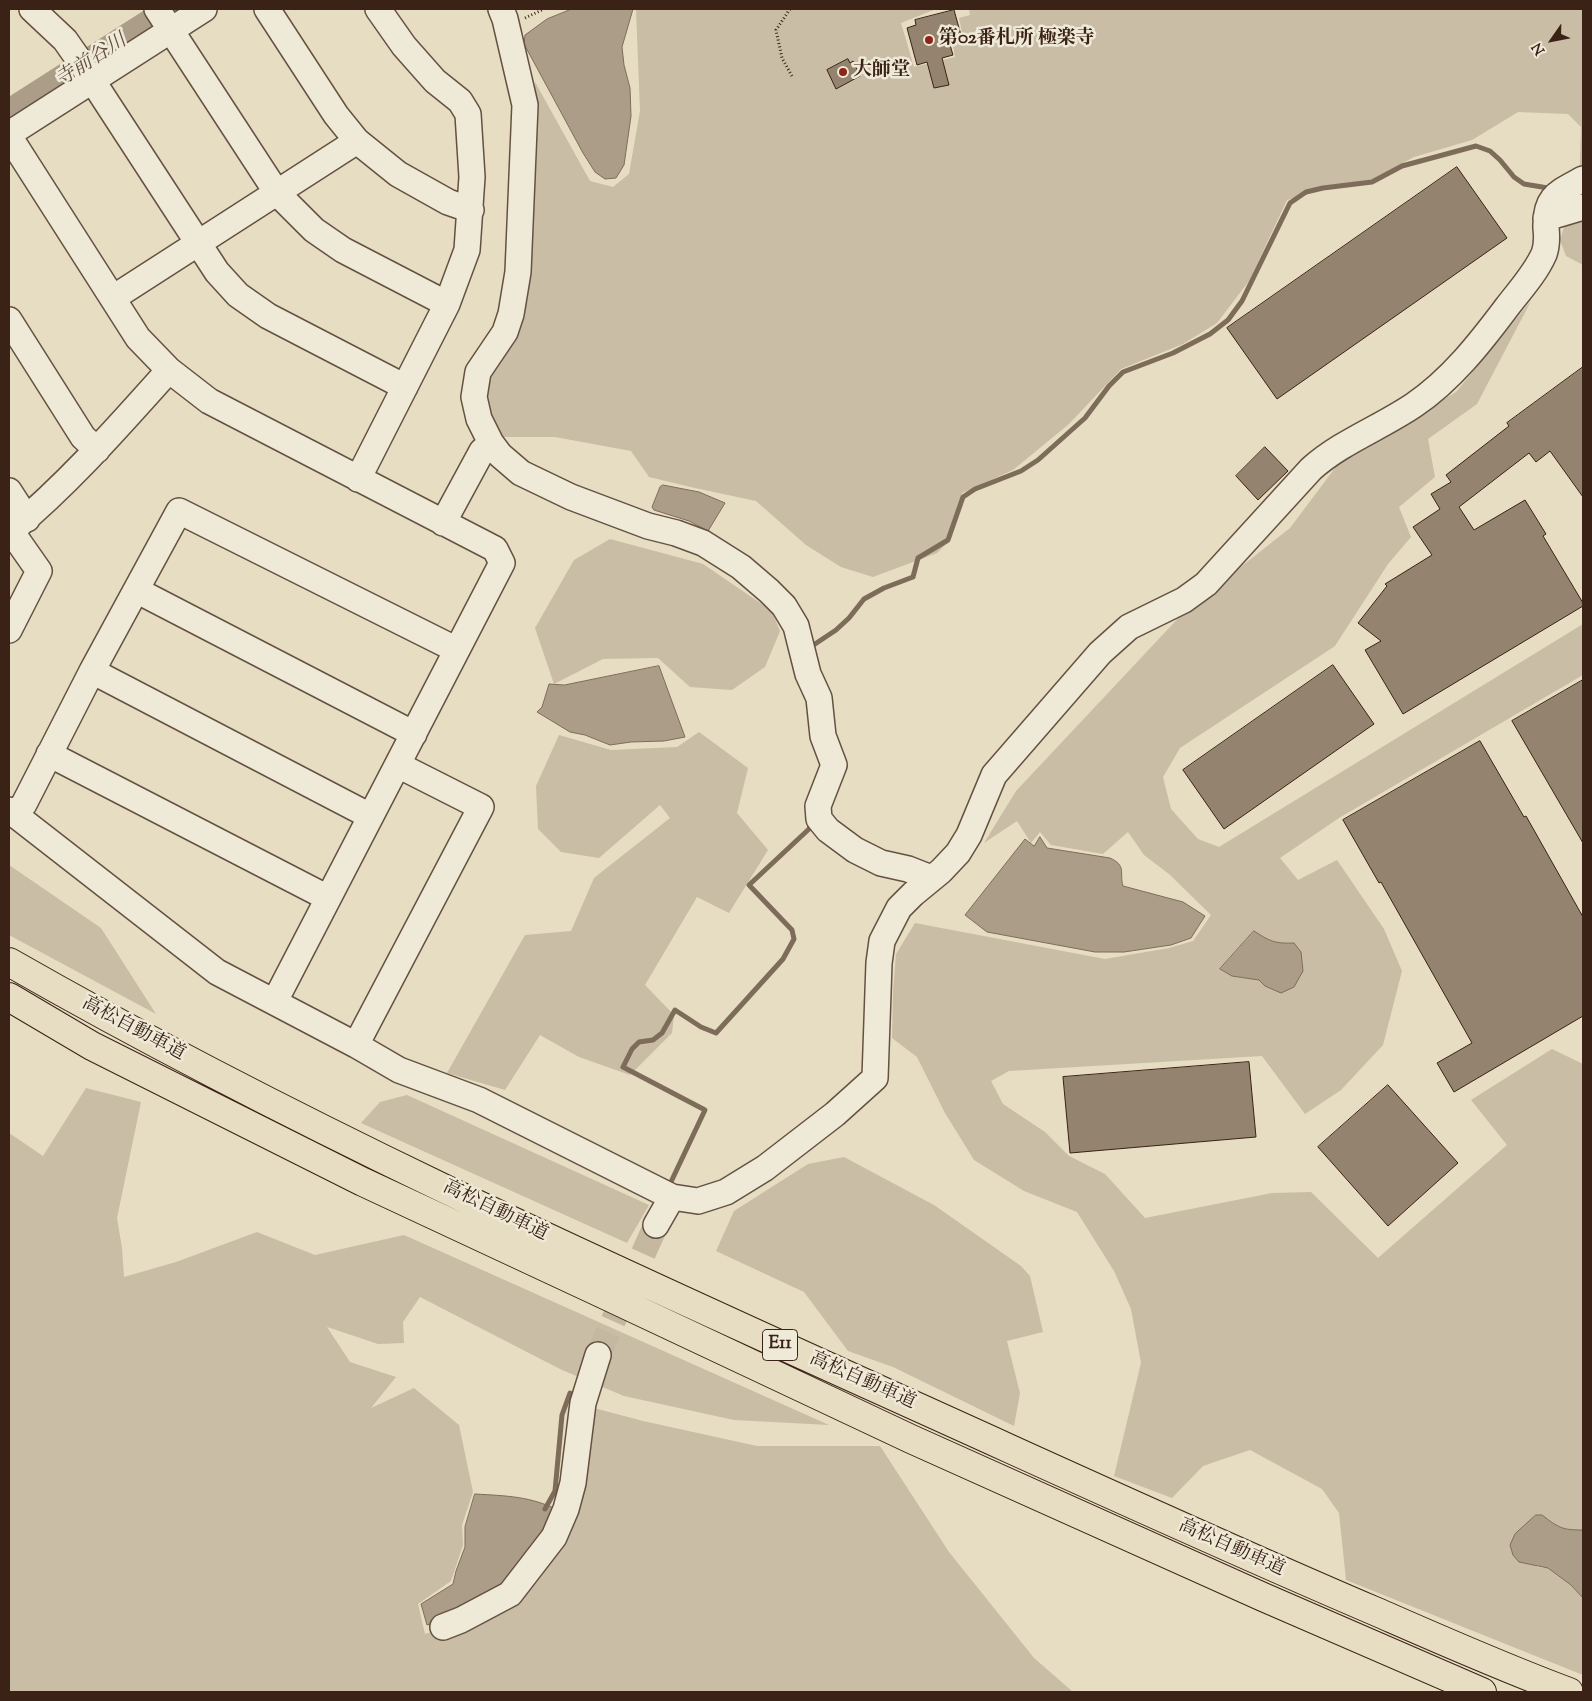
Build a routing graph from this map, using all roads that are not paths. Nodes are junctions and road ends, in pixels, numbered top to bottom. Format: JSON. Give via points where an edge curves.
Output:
{"nodes":[{"id":1,"x":32,"y":9,"type":"edge"},
{"id":2,"x":204,"y":9,"type":"edge"},
{"id":3,"x":267,"y":9,"type":"edge"},
{"id":4,"x":378,"y":9,"type":"edge"},
{"id":5,"x":501,"y":9,"type":"edge"},
{"id":6,"x":163,"y":17,"type":"edge"},
{"id":7,"x":86,"y":71,"type":"junction"},
{"id":8,"x":357,"y":141,"type":"junction"},
{"id":9,"x":12,"y":147,"type":"edge"},
{"id":10,"x":1583,"y":179,"type":"edge"},
{"id":11,"x":277,"y":193,"type":"junction"},
{"id":12,"x":1583,"y":207,"type":"edge"},
{"id":13,"x":471,"y":210,"type":"junction"},
{"id":14,"x":1546,"y":218,"type":"junction"},
{"id":15,"x":198,"y":243,"type":"junction"},
{"id":16,"x":113,"y":298,"type":"junction"},
{"id":17,"x":447,"y":304,"type":"junction"},
{"id":18,"x":9,"y":320,"type":"edge"},
{"id":19,"x":169,"y":370,"type":"junction"},
{"id":20,"x":405,"y":387,"type":"junction"},
{"id":21,"x":491,"y":443,"type":"junction"},
{"id":22,"x":97,"y":450,"type":"junction"},
{"id":23,"x":358,"y":479,"type":"junction"},
{"id":24,"x":9,"y":491,"type":"edge"},
{"id":25,"x":443,"y":523,"type":"junction"},
{"id":26,"x":16,"y":528,"type":"edge"},
{"id":27,"x":136,"y":590,"type":"junction"},
{"id":28,"x":9,"y":630,"type":"edge"},
{"id":29,"x":456,"y":650,"type":"junction"},
{"id":30,"x":92,"y":671,"type":"junction"},
{"id":31,"x":414,"y":734,"type":"junction"},
{"id":32,"x":49,"y":754,"type":"junction"},
{"id":33,"x":398,"y":765,"type":"junction"},
{"id":34,"x":12,"y":812,"type":"edge"},
{"id":35,"x":370,"y":816,"type":"junction"},
{"id":36,"x":931,"y":878,"type":"junction"},
{"id":37,"x":328,"y":898,"type":"junction"},
{"id":38,"x":9,"y":962,"type":"edge"},
{"id":39,"x":9,"y":997,"type":"edge"},
{"id":40,"x":275,"y":1001,"type":"junction"},
{"id":41,"x":9,"y":1004,"type":"edge"},
{"id":42,"x":356,"y":1045,"type":"junction"},
{"id":43,"x":92,"y":1046,"type":"junction"},
{"id":44,"x":672,"y":1197,"type":"junction"},
{"id":45,"x":656,"y":1225,"type":"tunnel mouth"},
{"id":46,"x":598,"y":1355,"type":"tunnel mouth"},
{"id":47,"x":443,"y":1627,"type":"dead end"},
{"id":48,"x":1482,"y":1692,"type":"edge"},
{"id":49,"x":1569,"y":1692,"type":"edge"}],
"edges":[{"from":1,"to":7,"type":"street","via":[[64,40]]},
{"from":2,"to":6,"type":"street"},
{"from":3,"to":8,"type":"street","via":[[336,115]]},
{"from":4,"to":13,"type":"street","via":[[404,46],[435,81],[460,101],[468,114]]},
{"from":5,"to":21,"type":"street","via":[[525,105],[518,272],[511,314],[505,332],[478,372],[474,397],[479,419]]},
{"from":6,"to":7,"type":"street"},
{"from":6,"to":11,"type":"street"},
{"from":7,"to":9,"type":"street"},
{"from":7,"to":15,"type":"street"},
{"from":8,"to":11,"type":"street"},
{"from":8,"to":13,"type":"street","via":[[398,174],[448,202]]},
{"from":9,"to":16,"type":"street"},
{"from":10,"to":14,"type":"street","via":[[1556,194],[1548,206]]},
{"from":11,"to":15,"type":"street"},
{"from":11,"to":17,"type":"street","via":[[314,230],[343,250]]},
{"from":12,"to":14,"type":"street"},
{"from":13,"to":17,"type":"street","via":[[467,250]]},
{"from":14,"to":36,"type":"street","via":[[1547,241],[1536,271],[1483,338],[1441,384],[1414,406],[1325,457],[1206,584],[1184,600],[1129,627],[1100,653],[994,775],[958,853]]},
{"from":15,"to":16,"type":"street"},
{"from":15,"to":20,"type":"street","via":[[217,272],[238,294],[268,316]]},
{"from":16,"to":19,"type":"street","via":[[138,338]]},
{"from":17,"to":20,"type":"street"},
{"from":18,"to":22,"type":"street","via":[[84,437]]},
{"from":19,"to":22,"type":"street"},
{"from":19,"to":23,"type":"street","via":[[209,401]]},
{"from":20,"to":23,"type":"street"},
{"from":21,"to":25,"type":"street","via":[[482,450]]},
{"from":21,"to":36,"type":"street","via":[[521,473],[570,497],[703,543],[742,567],[769,591],[784,606],[796,626],[808,674],[818,698],[823,736],[834,765],[818,806],[819,819],[855,850],[881,863]]},
{"from":22,"to":26,"type":"street"},
{"from":23,"to":25,"type":"street"},
{"from":24,"to":26,"type":"street"},
{"from":25,"to":29,"type":"street","via":[[495,549],[502,563]]},
{"from":26,"to":28,"type":"street","via":[[39,571]]},
{"from":27,"to":29,"type":"street","via":[[179,511]]},
{"from":27,"to":30,"type":"street"},
{"from":27,"to":31,"type":"street"},
{"from":29,"to":31,"type":"street"},
{"from":30,"to":32,"type":"street"},
{"from":30,"to":35,"type":"street"},
{"from":31,"to":33,"type":"street"},
{"from":32,"to":34,"type":"street","via":[[24,804]]},
{"from":32,"to":37,"type":"street"},
{"from":33,"to":35,"type":"street"},
{"from":33,"to":42,"type":"street","via":[[481,807]]},
{"from":34,"to":40,"type":"street","via":[[217,972]]},
{"from":35,"to":37,"type":"street"},
{"from":36,"to":44,"type":"street","via":[[899,908],[882,941],[875,1078],[835,1114],[765,1168],[726,1192],[698,1202]]},
{"from":37,"to":40,"type":"street"},
{"from":38,"to":49,"type":"highway","name":"高松自動車道","number":"E11","via":[[103,1016],[375,1155],[616,1270],[1276,1569]]},
{"from":39,"to":43,"type":"highway","name":"高松自動車道","number":"E11"},
{"from":40,"to":42,"type":"street"},
{"from":41,"to":43,"type":"highway"},
{"from":42,"to":44,"type":"street","via":[[399,1070],[479,1100]]},
{"from":43,"to":48,"type":"highway","name":"高松自動車道","number":"E11","via":[[363,1182],[911,1439]]},
{"from":44,"to":45,"type":"street"},
{"from":46,"to":47,"type":"street","via":[[583,1403],[573,1483],[554,1537],[510,1594]]}]}
